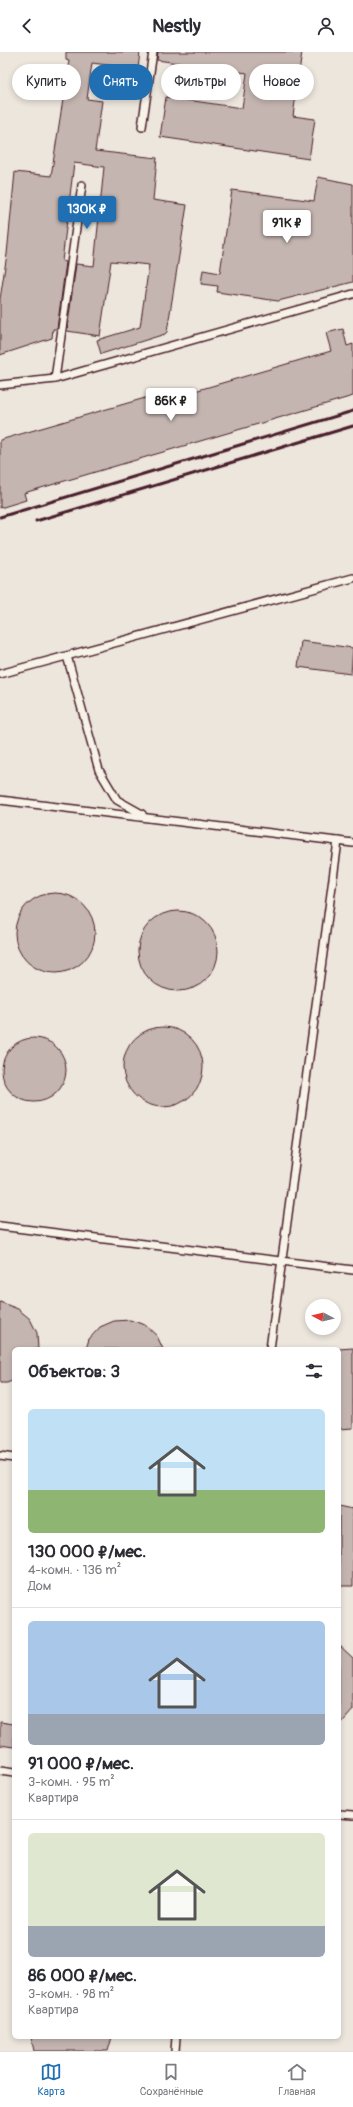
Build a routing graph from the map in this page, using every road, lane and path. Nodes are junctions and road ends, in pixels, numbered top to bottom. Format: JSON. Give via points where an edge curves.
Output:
{"nodes":[{"id":1,"x":153,"y":52,"type":"edge"},
{"id":2,"x":142,"y":127,"type":"dead end"},
{"id":3,"x":82,"y":185,"type":"dead end"},
{"id":4,"x":353,"y":294,"type":"edge"},
{"id":5,"x":55,"y":379,"type":"junction"},
{"id":6,"x":0,"y":385,"type":"edge"},
{"id":7,"x":353,"y":578,"type":"edge"},
{"id":8,"x":67,"y":656,"type":"junction"},
{"id":9,"x":0,"y":674,"type":"edge"},
{"id":10,"x":0,"y":800,"type":"edge"},
{"id":11,"x":146,"y":816,"type":"junction"},
{"id":12,"x":338,"y":841,"type":"junction"},
{"id":13,"x":353,"y":843,"type":"edge"},
{"id":14,"x":0,"y":1226,"type":"edge"},
{"id":15,"x":282,"y":1262,"type":"junction"},
{"id":16,"x":353,"y":1270,"type":"edge"},
{"id":17,"x":270,"y":1347,"type":"edge"},
{"id":18,"x":0,"y":1456,"type":"edge"},
{"id":19,"x":12,"y":1458,"type":"edge"},
{"id":20,"x":0,"y":1771,"type":"edge"},
{"id":21,"x":12,"y":1772,"type":"edge"},
{"id":22,"x":341,"y":1814,"type":"edge"},
{"id":23,"x":353,"y":1815,"type":"edge"},
{"id":24,"x":176,"y":2039,"type":"edge"},
{"id":25,"x":175,"y":2051,"type":"edge"}],
"edges":[{"from":1,"to":2,"type":"lane"},
{"from":3,"to":5,"type":"lane"},
{"from":4,"to":5,"type":"lane"},
{"from":5,"to":6,"type":"lane"},
{"from":7,"to":8,"type":"lane"},
{"from":8,"to":9,"type":"lane"},
{"from":8,"to":11,"type":"lane","via":[[99,770],[117,800]]},
{"from":10,"to":11,"type":"lane"},
{"from":11,"to":12,"type":"lane"},
{"from":12,"to":13,"type":"lane"},
{"from":12,"to":15,"type":"lane"},
{"from":14,"to":15,"type":"lane"},
{"from":15,"to":16,"type":"lane"},
{"from":15,"to":17,"type":"lane"},
{"from":18,"to":19,"type":"lane"},
{"from":20,"to":21,"type":"lane"},
{"from":22,"to":23,"type":"lane"},
{"from":24,"to":25,"type":"lane"}]}
